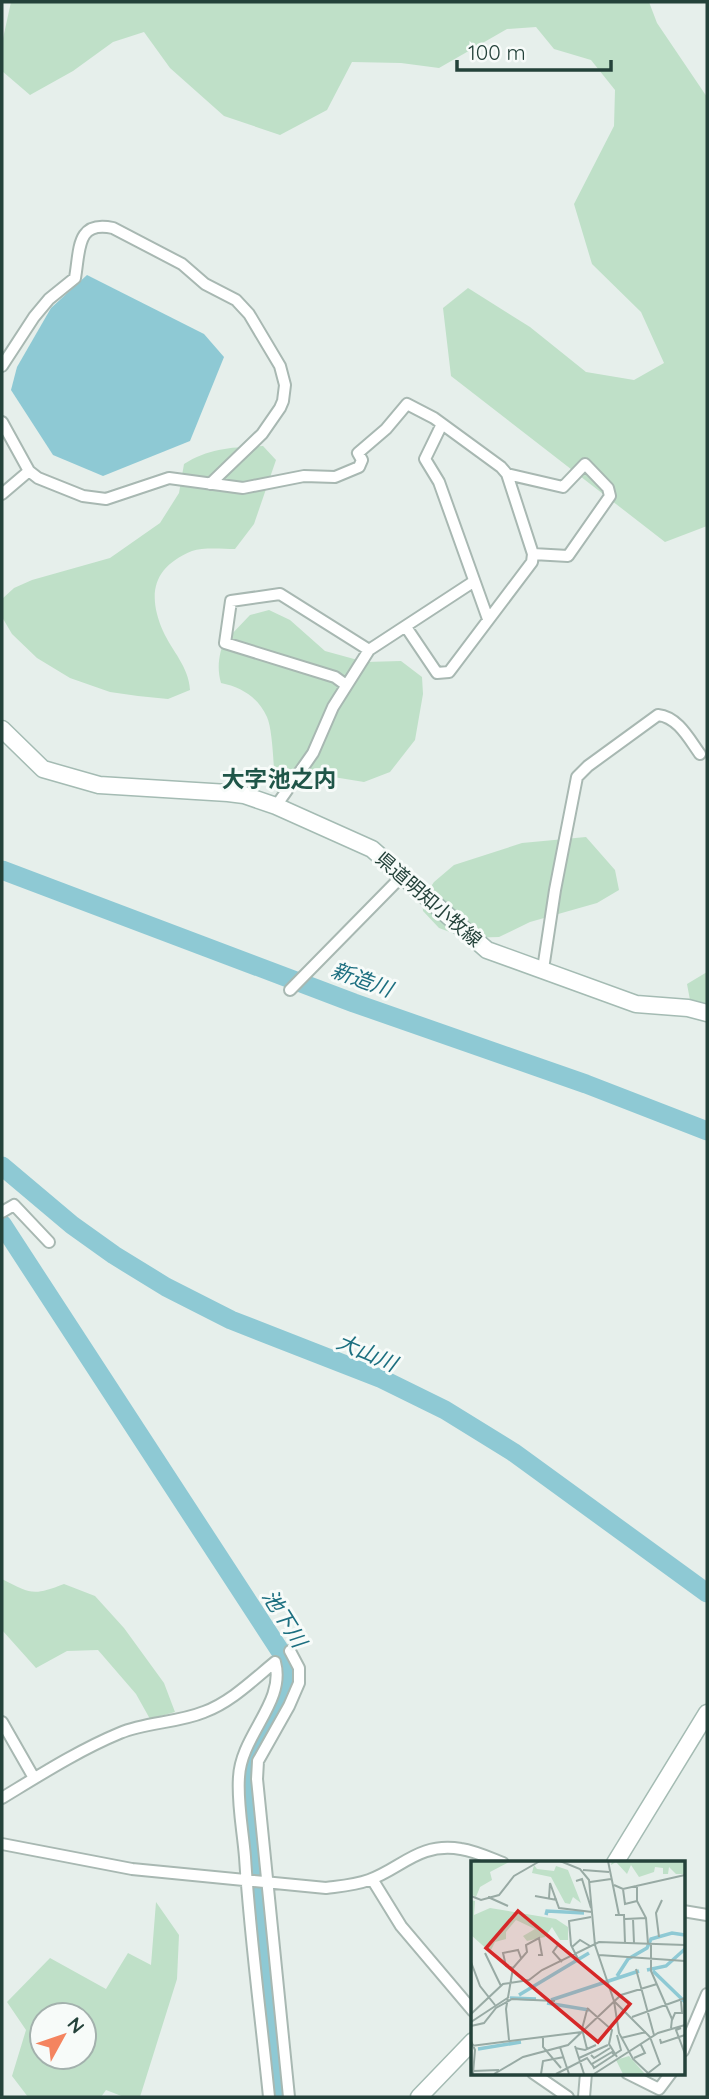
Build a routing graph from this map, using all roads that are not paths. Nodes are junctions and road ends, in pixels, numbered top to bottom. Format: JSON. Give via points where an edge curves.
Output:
{"nodes":[{"id":1,"x":2,"y":366,"type":"edge"},
{"id":2,"x":2,"y":422,"type":"edge"},
{"id":3,"x":442,"y":424,"type":"junction"},
{"id":4,"x":29,"y":471,"type":"junction"},
{"id":5,"x":507,"y":474,"type":"junction"},
{"id":6,"x":210,"y":484,"type":"junction"},
{"id":7,"x":2,"y":494,"type":"edge"},
{"id":8,"x":533,"y":554,"type":"junction"},
{"id":9,"x":473,"y":582,"type":"junction"},
{"id":10,"x":488,"y":619,"type":"junction"},
{"id":11,"x":406,"y":627,"type":"junction"},
{"id":12,"x":369,"y":650,"type":"junction"},
{"id":13,"x":346,"y":685,"type":"junction"},
{"id":14,"x":2,"y":729,"type":"edge"},
{"id":15,"x":700,"y":754,"type":"dead end"},
{"id":16,"x":276,"y":806,"type":"junction"},
{"id":17,"x":403,"y":875,"type":"junction"},
{"id":18,"x":543,"y":969,"type":"junction"},
{"id":19,"x":290,"y":990,"type":"dead end"},
{"id":20,"x":707,"y":1013,"type":"edge"},
{"id":21,"x":2,"y":1212,"type":"edge"},
{"id":22,"x":49,"y":1242,"type":"dead end"},
{"id":23,"x":290,"y":1651,"type":"dead end"},
{"id":24,"x":707,"y":1713,"type":"edge"},
{"id":25,"x":2,"y":1722,"type":"edge"},
{"id":26,"x":34,"y":1778,"type":"junction"},
{"id":27,"x":2,"y":1798,"type":"edge"},
{"id":28,"x":2,"y":1844,"type":"edge"},
{"id":29,"x":497,"y":1861,"type":"edge"},
{"id":30,"x":616,"y":1861,"type":"edge"},
{"id":31,"x":372,"y":1879,"type":"junction"},
{"id":32,"x":246,"y":1880,"type":"junction"},
{"id":33,"x":266,"y":1881,"type":"junction"},
{"id":34,"x":684,"y":1911,"type":"edge"},
{"id":35,"x":707,"y":1915,"type":"edge"},
{"id":36,"x":707,"y":1994,"type":"edge"},
{"id":37,"x":471,"y":2009,"type":"edge"},
{"id":38,"x":471,"y":2043,"type":"edge"},
{"id":39,"x":684,"y":2049,"type":"edge"},
{"id":40,"x":534,"y":2074,"type":"edge"},
{"id":41,"x":586,"y":2074,"type":"edge"},
{"id":42,"x":628,"y":2074,"type":"edge"},
{"id":43,"x":671,"y":2074,"type":"edge"},
{"id":44,"x":663,"y":2093,"type":"edge"},
{"id":45,"x":269,"y":2097,"type":"edge"},
{"id":46,"x":289,"y":2097,"type":"edge"},
{"id":47,"x":419,"y":2097,"type":"edge"},
{"id":48,"x":568,"y":2097,"type":"edge"},
{"id":49,"x":584,"y":2097,"type":"edge"}],
"edges":[{"from":1,"to":6,"type":"street","via":[[34,317],[75,278],[86,231],[113,228],[182,264],[249,314],[281,366],[285,385],[283,401],[262,434]]},
{"from":2,"to":4,"type":"street"},
{"from":3,"to":5,"type":"street"},
{"from":3,"to":6,"type":"street","via":[[408,404],[358,453],[359,467],[335,477],[304,476],[243,488]]},
{"from":3,"to":9,"type":"street","via":[[425,459],[439,482]]},
{"from":4,"to":6,"type":"street","via":[[83,496],[106,499],[161,479]]},
{"from":4,"to":7,"type":"street"},
{"from":5,"to":8,"type":"street"},
{"from":5,"to":8,"type":"street","via":[[563,487],[585,464],[608,488],[610,496],[568,556]]},
{"from":8,"to":10,"type":"street","via":[[532,562]]},
{"from":9,"to":10,"type":"street"},
{"from":9,"to":11,"type":"street"},
{"from":10,"to":11,"type":"street","via":[[449,672],[437,673]]},
{"from":11,"to":12,"type":"street"},
{"from":12,"to":13,"type":"street"},
{"from":12,"to":13,"type":"street","via":[[280,594],[231,601],[225,643],[335,677]]},
{"from":13,"to":16,"type":"street","via":[[313,753]]},
{"from":14,"to":16,"type":"main road","name":"県道明知小牧線","via":[[43,769],[99,785],[228,793]]},
{"from":15,"to":18,"type":"street","via":[[674,720],[658,715],[577,777]]},
{"from":16,"to":17,"type":"main road","name":"県道明知小牧線","via":[[372,849]]},
{"from":17,"to":18,"type":"main road","name":"県道明知小牧線","via":[[487,950]]},
{"from":17,"to":19,"type":"street"},
{"from":18,"to":20,"type":"main road","name":"県道明知小牧線","via":[[636,1004],[688,1007]]},
{"from":21,"to":22,"type":"street","via":[[14,1205]]},
{"from":23,"to":33,"type":"street","via":[[299,1668],[299,1683],[257,1767]]},
{"from":24,"to":30,"type":"main road"},
{"from":25,"to":26,"type":"street"},
{"from":26,"to":27,"type":"street"},
{"from":26,"to":32,"type":"street","via":[[123,1731],[205,1712],[228,1700],[275,1662],[276,1690],[241,1758]]},
{"from":28,"to":32,"type":"street","via":[[132,1869]]},
{"from":29,"to":31,"type":"street","via":[[461,1849],[437,1849],[410,1856]]},
{"from":31,"to":33,"type":"street","via":[[326,1888]]},
{"from":31,"to":37,"type":"street","via":[[401,1926]]},
{"from":32,"to":33,"type":"street"},
{"from":32,"to":45,"type":"street"},
{"from":33,"to":46,"type":"street"},
{"from":34,"to":35,"type":"street"},
{"from":36,"to":39,"type":"street"},
{"from":38,"to":47,"type":"main road"},
{"from":40,"to":48,"type":"street"},
{"from":41,"to":49,"type":"street"},
{"from":42,"to":44,"type":"street"},
{"from":43,"to":44,"type":"street"}]}
